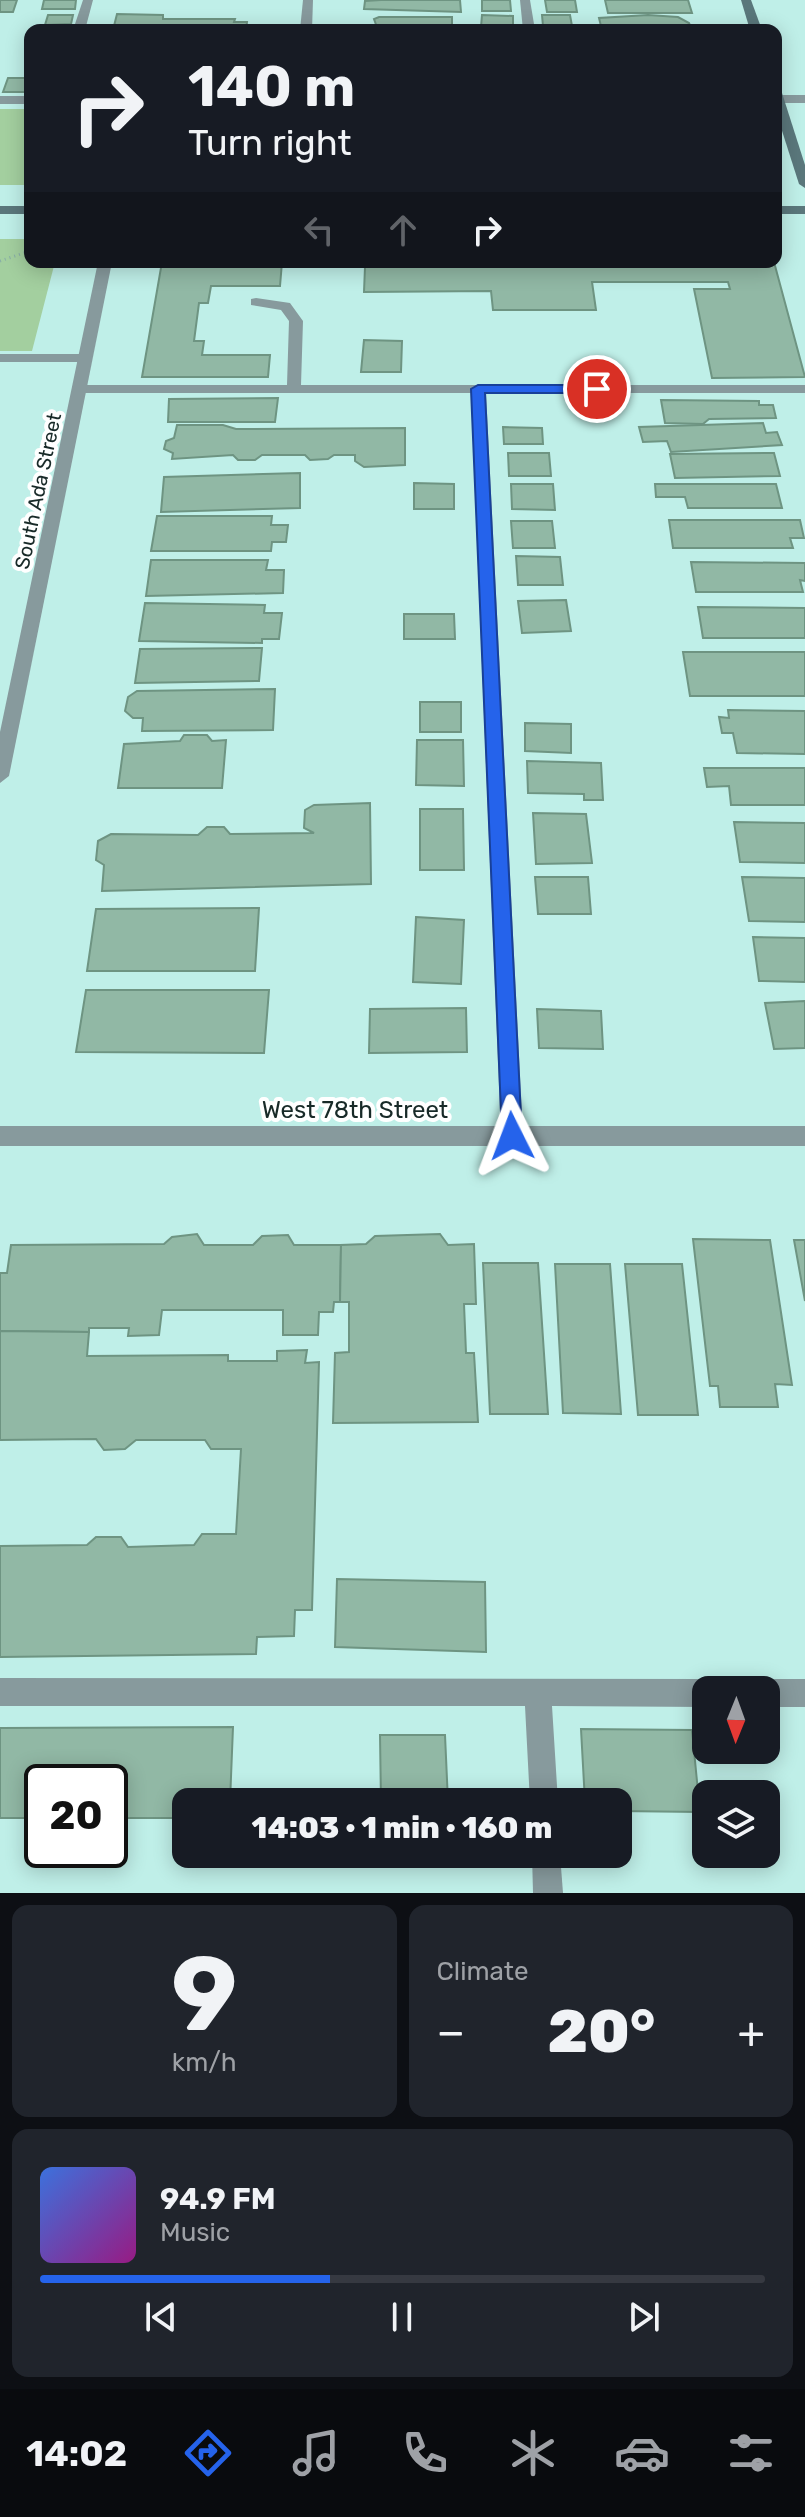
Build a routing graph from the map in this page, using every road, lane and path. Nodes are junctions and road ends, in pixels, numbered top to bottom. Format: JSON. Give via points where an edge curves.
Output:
{"nodes":[{"id":1,"x":88,"y":0,"type":"edge"},
{"id":2,"x":308,"y":0,"type":"edge"},
{"id":3,"x":525,"y":0,"type":"edge"},
{"id":4,"x":746,"y":0,"type":"edge"},
{"id":5,"x":81,"y":24,"type":"edge"},
{"id":6,"x":306,"y":24,"type":"edge"},
{"id":7,"x":528,"y":24,"type":"edge"},
{"id":8,"x":754,"y":24,"type":"edge"},
{"id":9,"x":782,"y":97,"type":"edge"},
{"id":10,"x":805,"y":99,"type":"edge"},
{"id":11,"x":0,"y":100,"type":"edge"},
{"id":12,"x":24,"y":100,"type":"edge"},
{"id":13,"x":782,"y":113,"type":"edge"},
{"id":14,"x":805,"y":184,"type":"edge"},
{"id":15,"x":0,"y":210,"type":"edge"},
{"id":16,"x":24,"y":210,"type":"edge"},
{"id":17,"x":782,"y":210,"type":"edge"},
{"id":18,"x":805,"y":210,"type":"edge"},
{"id":19,"x":24,"y":253,"type":"edge"},
{"id":20,"x":0,"y":261,"type":"edge"},
{"id":21,"x":104,"y":268,"type":"edge"},
{"id":22,"x":256,"y":302,"type":"dead end"},
{"id":23,"x":0,"y":358,"type":"edge"},
{"id":24,"x":85,"y":358,"type":"junction"},
{"id":25,"x":79,"y":389,"type":"junction"},
{"id":26,"x":294,"y":389,"type":"junction"},
{"id":27,"x":478,"y":389,"type":"junction"},
{"id":28,"x":805,"y":389,"type":"edge"},
{"id":29,"x":0,"y":776,"type":"edge"},
{"id":30,"x":0,"y":1136,"type":"edge"},
{"id":31,"x":512,"y":1136,"type":"junction"},
{"id":32,"x":805,"y":1136,"type":"edge"},
{"id":33,"x":0,"y":1692,"type":"edge"},
{"id":34,"x":538,"y":1693,"type":"junction"},
{"id":35,"x":692,"y":1693,"type":"edge"},
{"id":36,"x":780,"y":1693,"type":"edge"},
{"id":37,"x":805,"y":1693,"type":"edge"},
{"id":38,"x":543,"y":1788,"type":"edge"},
{"id":39,"x":547,"y":1868,"type":"edge"},
{"id":40,"x":548,"y":1893,"type":"edge"}],
"edges":[{"from":1,"to":5,"type":"street"},
{"from":2,"to":6,"type":"street"},
{"from":3,"to":7,"type":"street"},
{"from":4,"to":8,"type":"street"},
{"from":9,"to":10,"type":"street"},
{"from":11,"to":12,"type":"street"},
{"from":13,"to":14,"type":"street"},
{"from":15,"to":16,"type":"street"},
{"from":17,"to":18,"type":"street"},
{"from":19,"to":20,"type":"path"},
{"from":21,"to":24,"type":"street","name":"South Ada Street"},
{"from":22,"to":26,"type":"street","via":[[285,306],[296,321]]},
{"from":23,"to":24,"type":"street"},
{"from":24,"to":25,"type":"street","name":"South Ada Street"},
{"from":25,"to":26,"type":"street"},
{"from":25,"to":29,"type":"street","name":"South Ada Street"},
{"from":26,"to":27,"type":"street"},
{"from":27,"to":28,"type":"street"},
{"from":27,"to":31,"type":"street"},
{"from":30,"to":31,"type":"street","name":"West 78th Street"},
{"from":31,"to":32,"type":"street","name":"West 78th Street"},
{"from":33,"to":34,"type":"street"},
{"from":34,"to":35,"type":"street"},
{"from":34,"to":38,"type":"street"},
{"from":36,"to":37,"type":"street"},
{"from":39,"to":40,"type":"street"}]}
